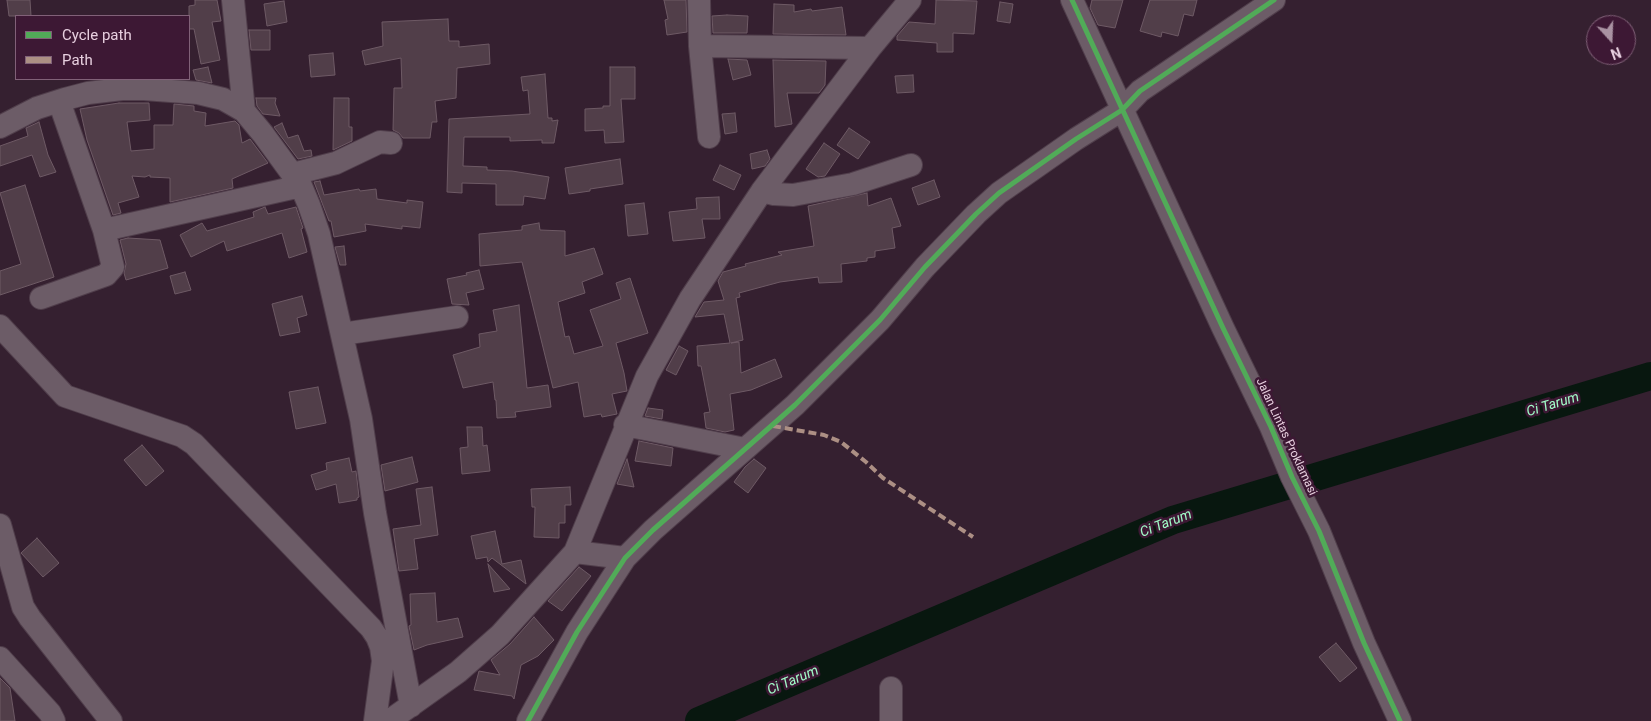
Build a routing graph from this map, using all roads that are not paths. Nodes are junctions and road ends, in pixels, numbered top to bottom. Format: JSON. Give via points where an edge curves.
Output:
{"nodes":[{"id":1,"x":233,"y":0,"type":"edge"},
{"id":2,"x":699,"y":0,"type":"edge"},
{"id":3,"x":910,"y":0,"type":"edge"},
{"id":4,"x":1072,"y":0,"type":"edge"},
{"id":5,"x":1274,"y":0,"type":"edge"},
{"id":6,"x":700,"y":46,"type":"junction"},
{"id":7,"x":870,"y":48,"type":"junction"},
{"id":8,"x":59,"y":101,"type":"junction"},
{"id":9,"x":1122,"y":110,"type":"junction"},
{"id":10,"x":244,"y":111,"type":"junction"},
{"id":11,"x":0,"y":127,"type":"edge"},
{"id":12,"x":709,"y":137,"type":"dead end"},
{"id":13,"x":390,"y":143,"type":"dead end"},
{"id":14,"x":911,"y":166,"type":"dead end"},
{"id":15,"x":297,"y":180,"type":"junction"},
{"id":16,"x":762,"y":191,"type":"junction"},
{"id":17,"x":104,"y":230,"type":"junction"},
{"id":18,"x":41,"y":298,"type":"dead end"},
{"id":19,"x":457,"y":317,"type":"dead end"},
{"id":20,"x":0,"y":326,"type":"edge"},
{"id":21,"x":342,"y":334,"type":"junction"},
{"id":22,"x":626,"y":425,"type":"junction"},
{"id":23,"x":745,"y":449,"type":"junction"},
{"id":24,"x":0,"y":525,"type":"edge"},
{"id":25,"x":575,"y":552,"type":"junction"},
{"id":26,"x":625,"y":558,"type":"junction"},
{"id":27,"x":0,"y":658,"type":"edge"},
{"id":28,"x":891,"y":688,"type":"dead end"},
{"id":29,"x":411,"y":706,"type":"junction"},
{"id":30,"x":54,"y":721,"type":"edge"},
{"id":31,"x":111,"y":721,"type":"edge"},
{"id":32,"x":375,"y":721,"type":"edge"},
{"id":33,"x":389,"y":721,"type":"edge"},
{"id":34,"x":528,"y":721,"type":"edge"},
{"id":35,"x":891,"y":721,"type":"edge"},
{"id":36,"x":1400,"y":721,"type":"edge"}],
"edges":[{"from":1,"to":10,"type":"street"},
{"from":2,"to":6,"type":"street"},
{"from":3,"to":7,"type":"street"},
{"from":4,"to":9,"type":"street","name":"Jalan Lintas Proklamasi"},
{"from":5,"to":9,"type":"street","via":[[1140,91]]},
{"from":6,"to":7,"type":"street"},
{"from":6,"to":12,"type":"street"},
{"from":7,"to":16,"type":"street"},
{"from":8,"to":10,"type":"street","via":[[88,92],[144,88],[210,96],[223,99]]},
{"from":8,"to":11,"type":"street"},
{"from":8,"to":17,"type":"street"},
{"from":9,"to":23,"type":"street","via":[[1007,188],[976,214],[880,320],[796,405]]},
{"from":9,"to":36,"type":"street","name":"Jalan Lintas Proklamasi","via":[[1319,532]]},
{"from":10,"to":15,"type":"street"},
{"from":13,"to":15,"type":"street","via":[[380,142]]},
{"from":14,"to":16,"type":"street","via":[[853,184],[793,195]]},
{"from":15,"to":17,"type":"street"},
{"from":15,"to":21,"type":"street","via":[[319,234]]},
{"from":16,"to":22,"type":"street","via":[[676,322],[647,376]]},
{"from":17,"to":18,"type":"street","via":[[113,268],[110,273]]},
{"from":19,"to":21,"type":"street"},
{"from":20,"to":32,"type":"street","via":[[65,396],[182,436],[194,444],[364,621],[382,647]]},
{"from":21,"to":29,"type":"street","via":[[361,419],[375,514]]},
{"from":22,"to":23,"type":"street"},
{"from":22,"to":25,"type":"street"},
{"from":23,"to":26,"type":"street"},
{"from":24,"to":31,"type":"street","via":[[23,607]]},
{"from":25,"to":26,"type":"street"},
{"from":25,"to":29,"type":"street","via":[[500,636]]},
{"from":26,"to":34,"type":"street","via":[[577,632]]},
{"from":27,"to":30,"type":"street"},
{"from":28,"to":35,"type":"street"},
{"from":29,"to":33,"type":"street"}]}
